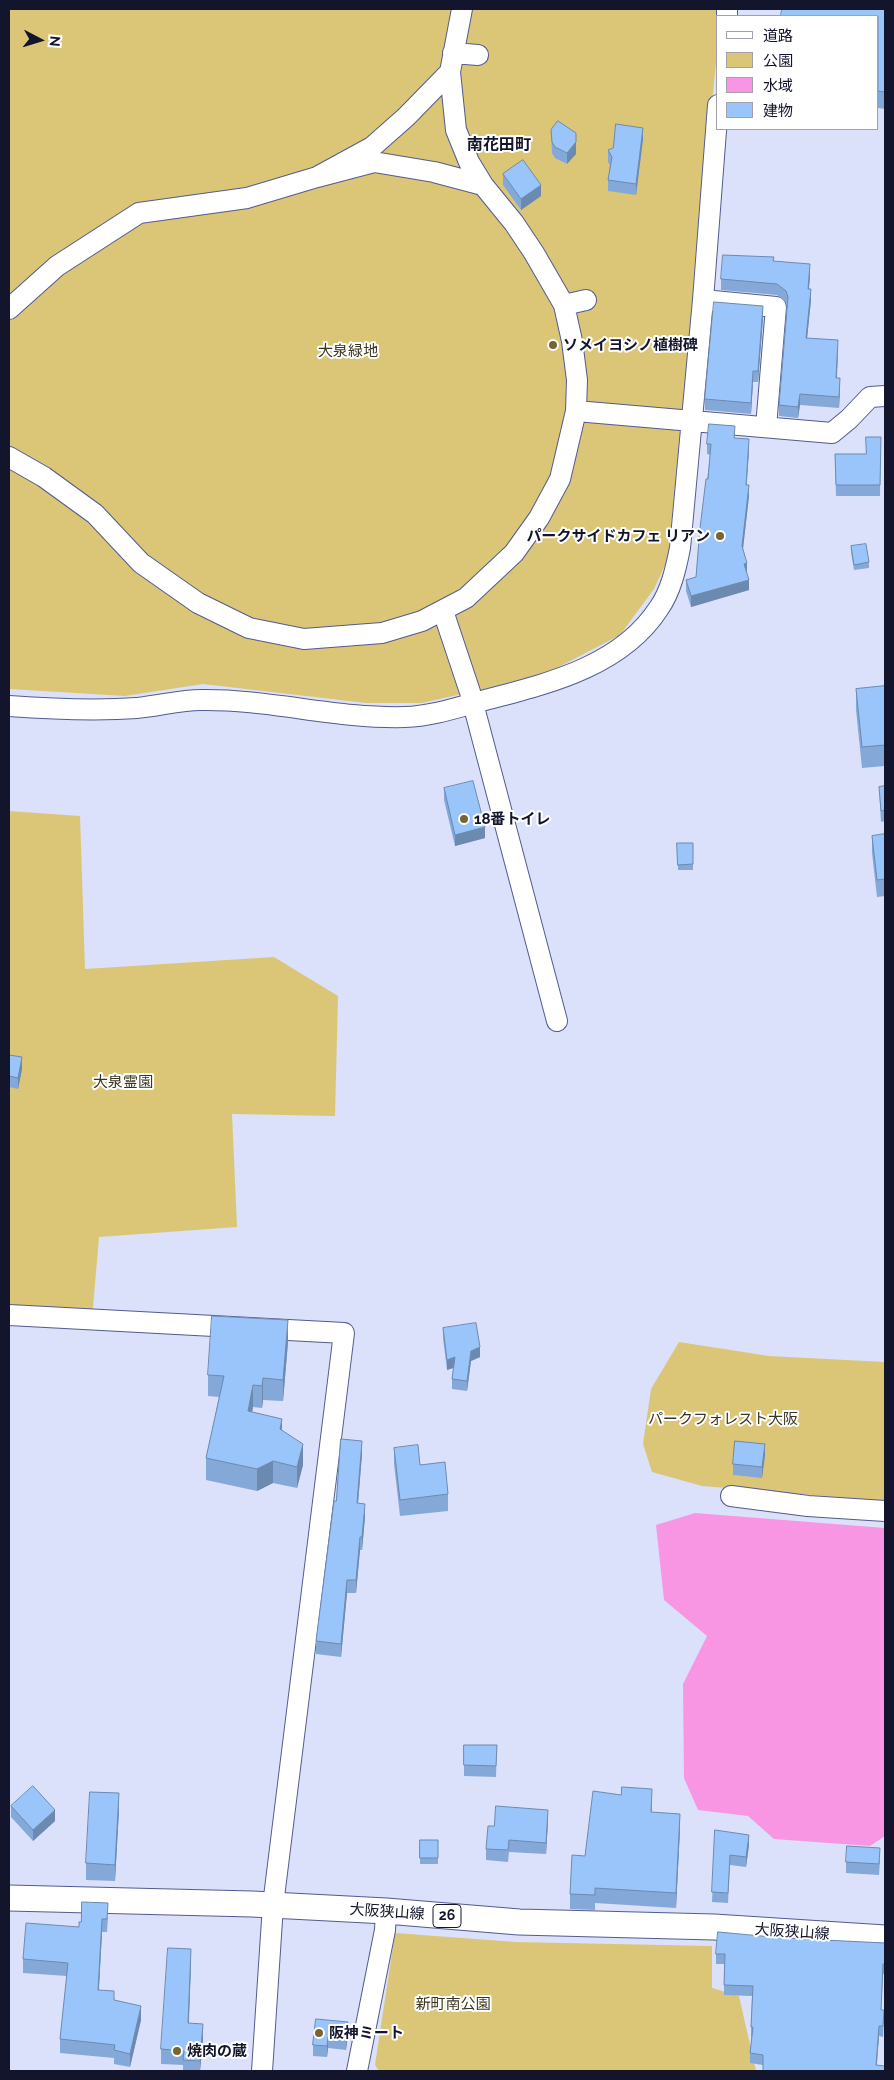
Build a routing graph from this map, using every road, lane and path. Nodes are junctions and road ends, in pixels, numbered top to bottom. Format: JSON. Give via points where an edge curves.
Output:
{"nodes":[{"id":1,"x":462,"y":9,"type":"edge"},
{"id":2,"x":478,"y":55,"type":"dead end"},
{"id":3,"x":452,"y":63,"type":"junction"},
{"id":4,"x":716,"y":130,"type":"edge"},
{"id":5,"x":317,"y":177,"type":"junction"},
{"id":6,"x":483,"y":185,"type":"junction"},
{"id":7,"x":586,"y":300,"type":"dead end"},
{"id":8,"x":703,"y":300,"type":"junction"},
{"id":9,"x":564,"y":305,"type":"junction"},
{"id":10,"x":9,"y":309,"type":"edge"},
{"id":11,"x":885,"y":396,"type":"edge"},
{"id":12,"x":576,"y":411,"type":"junction"},
{"id":13,"x":692,"y":421,"type":"junction"},
{"id":14,"x":766,"y":428,"type":"junction"},
{"id":15,"x":9,"y":457,"type":"edge"},
{"id":16,"x":443,"y":611,"type":"junction"},
{"id":17,"x":473,"y":703,"type":"junction"},
{"id":18,"x":9,"y":706,"type":"edge"},
{"id":19,"x":557,"y":1021,"type":"dead end"},
{"id":20,"x":9,"y":1315,"type":"edge"},
{"id":21,"x":731,"y":1496,"type":"dead end"},
{"id":22,"x":885,"y":1511,"type":"edge"},
{"id":23,"x":9,"y":1898,"type":"edge"},
{"id":24,"x":273,"y":1905,"type":"junction"},
{"id":25,"x":386,"y":1911,"type":"junction"},
{"id":26,"x":885,"y":1938,"type":"edge"},
{"id":27,"x":262,"y":2071,"type":"edge"},
{"id":28,"x":357,"y":2071,"type":"edge"}],
"edges":[{"from":1,"to":3,"type":"street"},
{"from":2,"to":3,"type":"street"},
{"from":3,"to":5,"type":"street","via":[[412,111],[372,147]]},
{"from":3,"to":6,"type":"street","via":[[456,130]]},
{"from":4,"to":8,"type":"street"},
{"from":5,"to":6,"type":"street","via":[[374,162],[434,172]]},
{"from":5,"to":10,"type":"street","via":[[247,198],[139,213],[57,266]]},
{"from":6,"to":9,"type":"street","via":[[514,223]]},
{"from":7,"to":9,"type":"street"},
{"from":8,"to":13,"type":"street"},
{"from":8,"to":14,"type":"street","via":[[776,307]]},
{"from":9,"to":12,"type":"street","via":[[577,380]]},
{"from":11,"to":14,"type":"street","via":[[870,397],[832,433]]},
{"from":12,"to":13,"type":"street"},
{"from":12,"to":16,"type":"street","via":[[560,479],[539,518],[514,553],[466,598]]},
{"from":13,"to":14,"type":"street"},
{"from":13,"to":17,"type":"street","via":[[680,548],[674,574],[660,607],[644,628],[623,646],[581,671]]},
{"from":15,"to":16,"type":"street","via":[[44,477],[95,514],[141,563],[198,603],[249,628],[304,638],[344,637],[382,633]]},
{"from":16,"to":17,"type":"street"},
{"from":17,"to":18,"type":"street","via":[[435,714],[405,717],[200,700],[90,710]]},
{"from":17,"to":19,"type":"street"},
{"from":20,"to":24,"type":"street","via":[[344,1333]]},
{"from":21,"to":22,"type":"street"},
{"from":23,"to":24,"type":"main road","name":"大阪狭山線","number":"26"},
{"from":24,"to":25,"type":"main road","name":"大阪狭山線","number":"26"},
{"from":24,"to":27,"type":"street"},
{"from":25,"to":26,"type":"main road","name":"大阪狭山線","number":"26","via":[[519,1922],[714,1927]]},
{"from":25,"to":28,"type":"street"}]}
